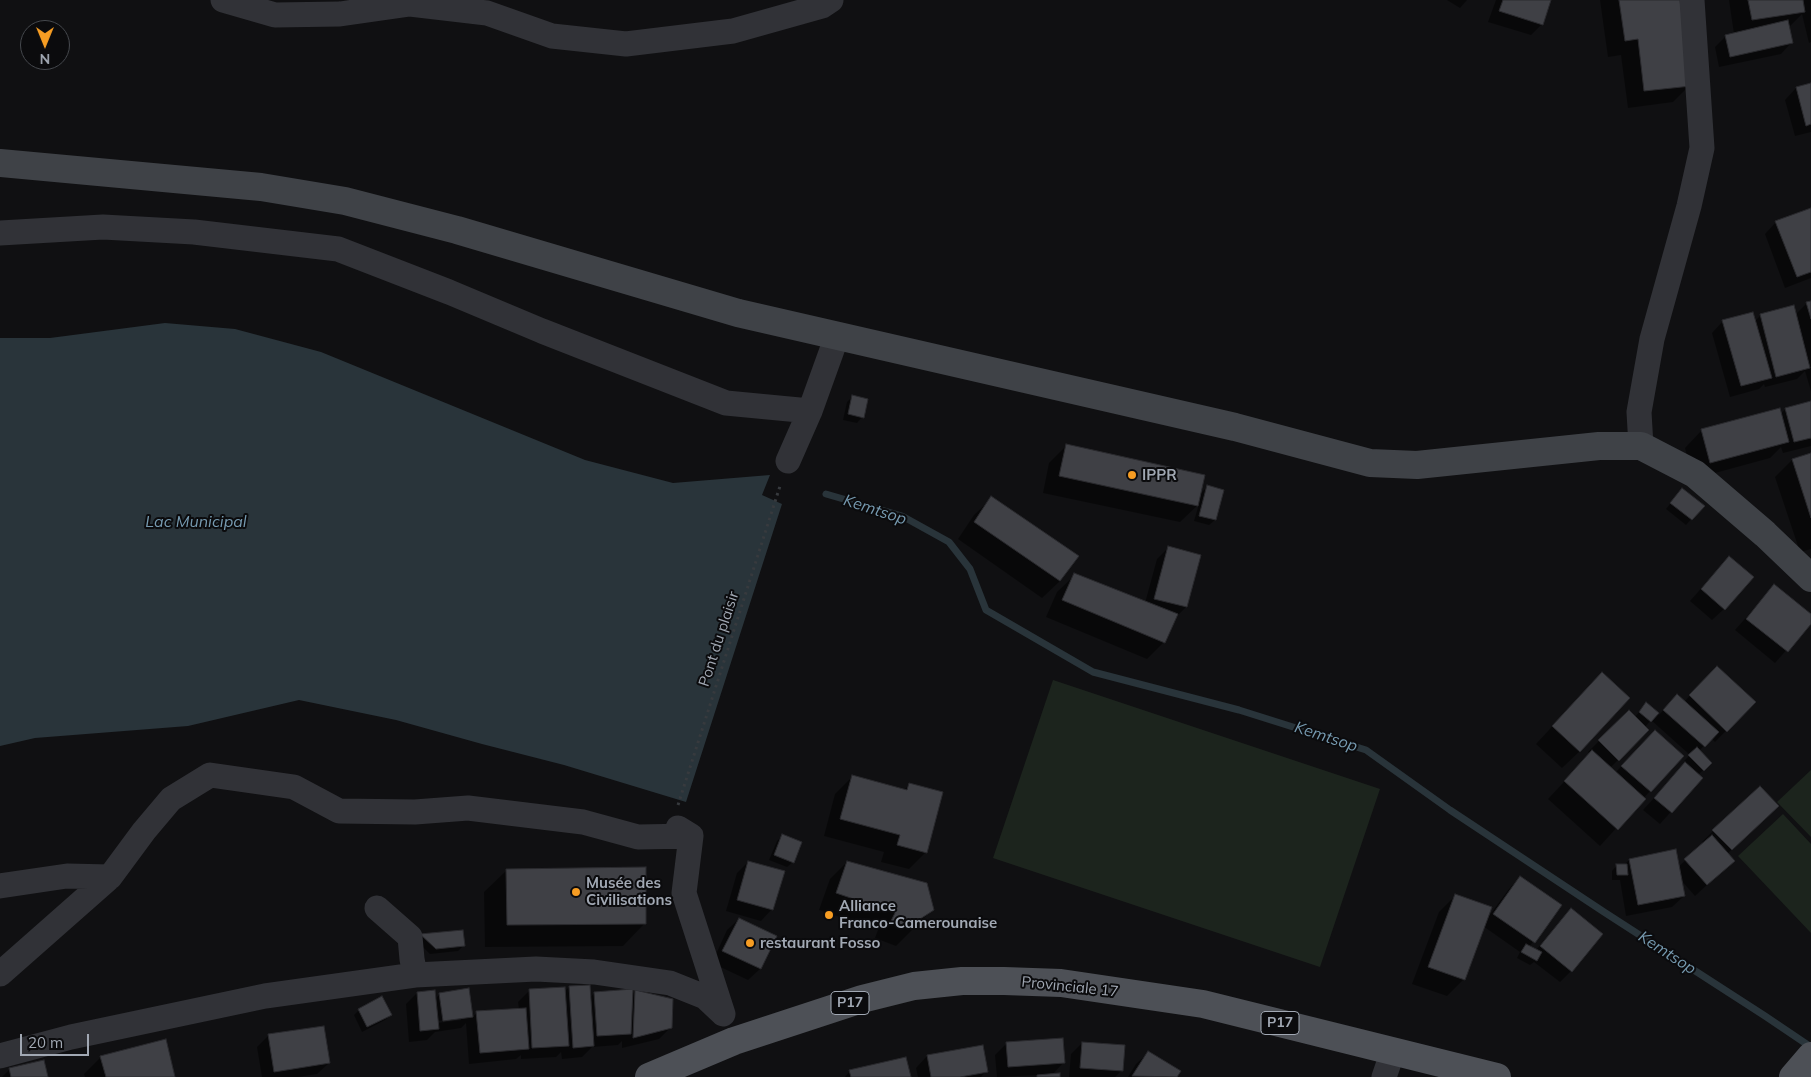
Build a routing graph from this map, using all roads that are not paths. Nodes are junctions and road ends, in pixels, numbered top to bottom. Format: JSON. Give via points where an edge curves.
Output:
{"nodes":[{"id":1,"x":223,"y":0,"type":"edge"},
{"id":2,"x":831,"y":0,"type":"edge"},
{"id":3,"x":1692,"y":0,"type":"edge"},
{"id":4,"x":0,"y":163,"type":"edge"},
{"id":5,"x":0,"y":233,"type":"edge"},
{"id":6,"x":837,"y":336,"type":"junction"},
{"id":7,"x":810,"y":411,"type":"junction"},
{"id":8,"x":1641,"y":446,"type":"junction"},
{"id":9,"x":788,"y":461,"type":"road end"},
{"id":10,"x":1811,"y":578,"type":"edge"},
{"id":11,"x":110,"y":877,"type":"junction"},
{"id":12,"x":0,"y":886,"type":"edge"},
{"id":13,"x":378,"y":908,"type":"dead end"},
{"id":14,"x":0,"y":974,"type":"edge"},
{"id":15,"x":416,"y":975,"type":"junction"},
{"id":16,"x":722,"y":1012,"type":"junction"},
{"id":17,"x":734,"y":1041,"type":"junction"},
{"id":18,"x":1393,"y":1051,"type":"junction"},
{"id":19,"x":0,"y":1056,"type":"edge"},
{"id":20,"x":649,"y":1077,"type":"edge"},
{"id":21,"x":1384,"y":1077,"type":"edge"},
{"id":22,"x":1497,"y":1077,"type":"edge"}],
"edges":[{"from":1,"to":2,"type":"street","via":[[275,15],[340,14],[410,4],[487,13],[552,36],[626,44],[733,31],[822,6]]},
{"from":3,"to":8,"type":"street","via":[[1702,148],[1652,339],[1640,412]]},
{"from":4,"to":6,"type":"main road","via":[[261,187],[345,201],[738,313]]},
{"from":5,"to":7,"type":"street","via":[[103,227],[194,232],[338,249],[726,403]]},
{"from":6,"to":7,"type":"street"},
{"from":6,"to":8,"type":"main road","via":[[1235,427],[1370,464],[1416,465],[1599,446]]},
{"from":7,"to":9,"type":"street"},
{"from":8,"to":10,"type":"main road","via":[[1695,474]]},
{"from":11,"to":12,"type":"street","via":[[67,876]]},
{"from":11,"to":14,"type":"street"},
{"from":11,"to":16,"type":"street","via":[[171,799],[210,775],[294,787],[339,811],[416,812],[468,808],[583,822],[638,837],[682,830],[684,893]]},
{"from":13,"to":15,"type":"street","via":[[410,937]]},
{"from":15,"to":16,"type":"street","via":[[536,969],[594,972],[670,983],[705,997]]},
{"from":15,"to":19,"type":"street","via":[[265,996],[71,1037]]},
{"from":16,"to":17,"type":"street"},
{"from":17,"to":18,"type":"main road","name":"Provinciale 17","number":"P17","via":[[862,999],[914,986],[1004,981],[1061,983],[1203,1004]]},
{"from":17,"to":20,"type":"main road","name":"Provinciale 17","number":"P17"},
{"from":18,"to":21,"type":"street"},
{"from":18,"to":22,"type":"main road","name":"Provinciale 17","number":"P17"}]}
